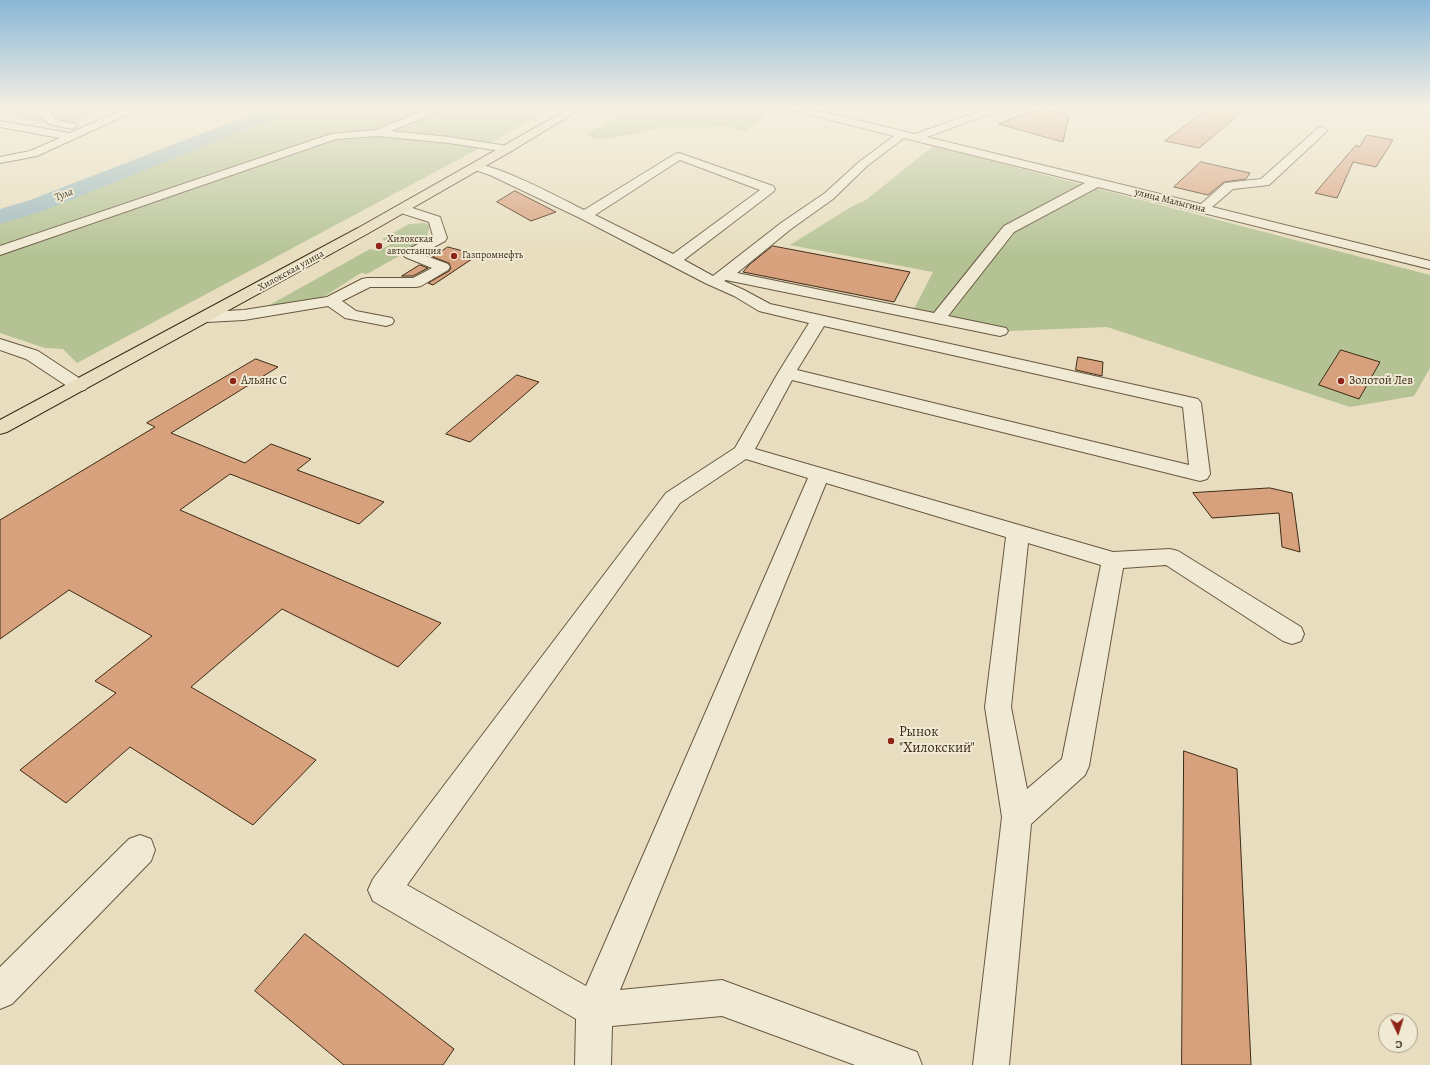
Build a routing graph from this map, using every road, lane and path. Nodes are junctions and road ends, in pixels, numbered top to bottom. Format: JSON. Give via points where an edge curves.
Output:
{"nodes":[{"id":1,"x":13,"y":158,"type":"edge"},
{"id":2,"x":272,"y":158,"type":"edge"},
{"id":3,"x":492,"y":158,"type":"edge"},
{"id":4,"x":676,"y":158,"type":"edge"},
{"id":5,"x":684,"y":158,"type":"edge"},
{"id":6,"x":871,"y":158,"type":"edge"},
{"id":7,"x":1000,"y":158,"type":"edge"},
{"id":8,"x":1292,"y":158,"type":"edge"},
{"id":9,"x":0,"y":160,"type":"edge"},
{"id":10,"x":476,"y":167,"type":"junction"},
{"id":11,"x":1097,"y":182,"type":"junction"},
{"id":12,"x":403,"y":209,"type":"junction"},
{"id":13,"x":1202,"y":209,"type":"junction"},
{"id":14,"x":585,"y":215,"type":"junction"},
{"id":15,"x":0,"y":251,"type":"edge"},
{"id":16,"x":674,"y":260,"type":"junction"},
{"id":17,"x":1430,"y":265,"type":"edge"},
{"id":18,"x":717,"y":278,"type":"junction"},
{"id":19,"x":331,"y":301,"type":"junction"},
{"id":20,"x":207,"y":317,"type":"junction"},
{"id":21,"x":938,"y":318,"type":"junction"},
{"id":22,"x":819,"y":320,"type":"junction"},
{"id":23,"x":386,"y":321,"type":"dead end"},
{"id":24,"x":1000,"y":332,"type":"dead end"},
{"id":25,"x":0,"y":344,"type":"edge"},
{"id":26,"x":787,"y":373,"type":"junction"},
{"id":27,"x":79,"y":386,"type":"junction"},
{"id":28,"x":0,"y":428,"type":"edge"},
{"id":29,"x":743,"y":452,"type":"junction"},
{"id":30,"x":820,"y":474,"type":"junction"},
{"id":31,"x":1018,"y":532,"type":"junction"},
{"id":32,"x":1113,"y":560,"type":"junction"},
{"id":33,"x":1292,"y":634,"type":"dead end"},
{"id":34,"x":1017,"y":817,"type":"junction"},
{"id":35,"x":140,"y":850,"type":"dead end"},
{"id":36,"x":0,"y":992,"type":"edge"},
{"id":37,"x":594,"y":1010,"type":"junction"},
{"id":38,"x":593,"y":1065,"type":"edge"},
{"id":39,"x":904,"y":1065,"type":"edge"},
{"id":40,"x":991,"y":1065,"type":"edge"}],
"edges":[{"from":1,"to":9,"type":"street"},
{"from":2,"to":15,"type":"street"},
{"from":3,"to":10,"type":"highway","name":"Хилокская улица"},
{"from":4,"to":14,"type":"street"},
{"from":5,"to":16,"type":"street","via":[[769,189]]},
{"from":6,"to":18,"type":"street","via":[[829,196]]},
{"from":7,"to":11,"type":"street","name":"улица Малыгина"},
{"from":8,"to":13,"type":"street","via":[[1265,182],[1229,186]]},
{"from":10,"to":12,"type":"highway","name":"Хилокская улица"},
{"from":10,"to":14,"type":"street","via":[[494,172]]},
{"from":11,"to":13,"type":"street","name":"улица Малыгина"},
{"from":11,"to":21,"type":"street","via":[[1009,229]]},
{"from":12,"to":19,"type":"street","via":[[435,220],[440,238],[410,254],[443,267],[416,283],[367,282]]},
{"from":12,"to":20,"type":"highway","name":"Хилокская улица"},
{"from":13,"to":17,"type":"street","name":"улица Малыгина"},
{"from":14,"to":16,"type":"street"},
{"from":16,"to":18,"type":"street"},
{"from":18,"to":21,"type":"street"},
{"from":18,"to":22,"type":"street","via":[[765,308]]},
{"from":19,"to":20,"type":"street","via":[[244,315]]},
{"from":19,"to":23,"type":"street","via":[[351,315]]},
{"from":20,"to":27,"type":"highway","name":"Хилокская улица"},
{"from":21,"to":24,"type":"street"},
{"from":22,"to":26,"type":"street"},
{"from":22,"to":26,"type":"street","via":[[1192,403],[1200,474]]},
{"from":25,"to":27,"type":"street","via":[[32,355]]},
{"from":26,"to":29,"type":"street"},
{"from":27,"to":28,"type":"highway","name":"Хилокская улица"},
{"from":29,"to":30,"type":"street"},
{"from":29,"to":37,"type":"street","via":[[673,498],[384,890]]},
{"from":30,"to":31,"type":"street"},
{"from":30,"to":37,"type":"street"},
{"from":31,"to":32,"type":"street"},
{"from":31,"to":34,"type":"street","via":[[998,707]]},
{"from":32,"to":33,"type":"street","via":[[1170,557]]},
{"from":32,"to":34,"type":"street","via":[[1075,766]]},
{"from":34,"to":40,"type":"street"},
{"from":35,"to":36,"type":"street"},
{"from":37,"to":38,"type":"street"},
{"from":37,"to":39,"type":"street","via":[[722,998]]}]}
